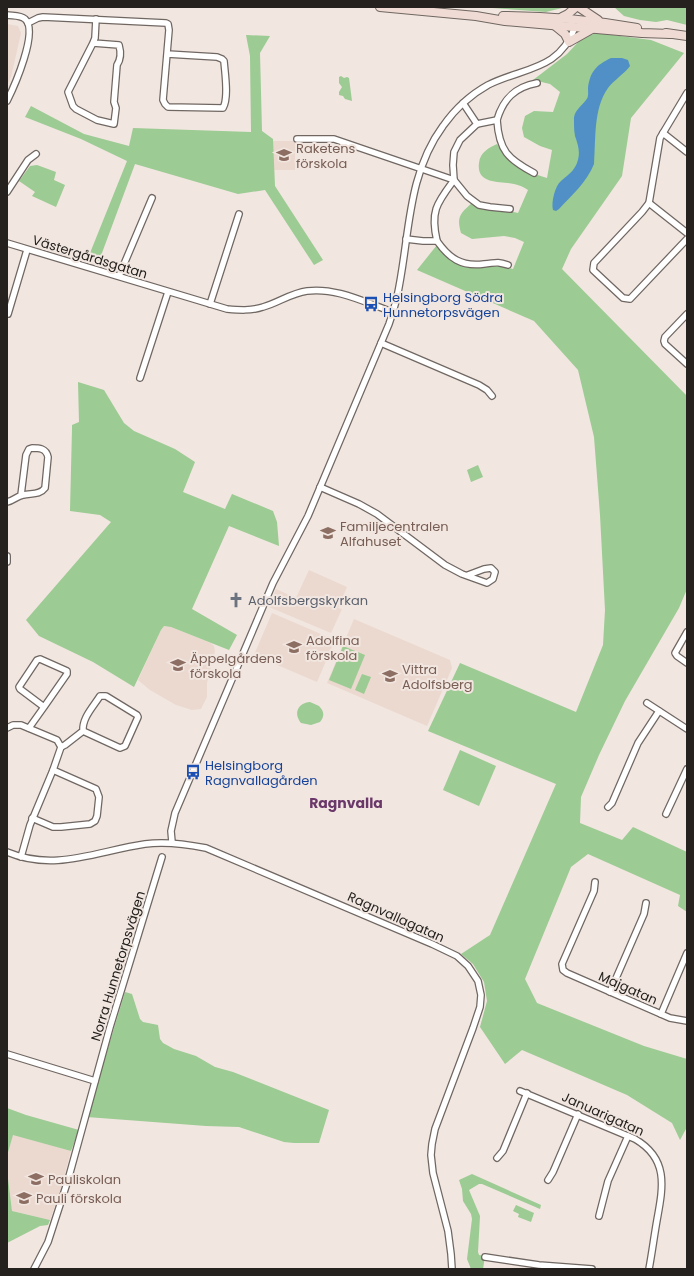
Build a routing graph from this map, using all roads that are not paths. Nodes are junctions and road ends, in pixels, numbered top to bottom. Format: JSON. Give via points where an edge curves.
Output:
{"nodes":[{"id":1,"x":380,"y":7,"type":"edge"},
{"id":2,"x":578,"y":8,"type":"edge"},
{"id":3,"x":7,"y":15,"type":"edge"},
{"id":4,"x":476,"y":16,"type":"junction"},
{"id":5,"x":561,"y":18,"type":"junction"},
{"id":6,"x":96,"y":19,"type":"junction"},
{"id":7,"x":599,"y":21,"type":"junction"},
{"id":8,"x":28,"y":23,"type":"junction"},
{"id":9,"x":576,"y":23,"type":"junction"},
{"id":10,"x":553,"y":25,"type":"junction"},
{"id":11,"x":594,"y":29,"type":"junction"},
{"id":12,"x":671,"y":34,"type":"junction"},
{"id":13,"x":687,"y":36,"type":"edge"},
{"id":14,"x":569,"y":42,"type":"junction"},
{"id":15,"x":93,"y":43,"type":"junction"},
{"id":16,"x":167,"y":54,"type":"junction"},
{"id":17,"x":537,"y":83,"type":"dead end"},
{"id":18,"x":687,"y":93,"type":"edge"},
{"id":19,"x":7,"y":101,"type":"edge"},
{"id":20,"x":463,"y":103,"type":"junction"},
{"id":21,"x":497,"y":120,"type":"junction"},
{"id":22,"x":477,"y":124,"type":"junction"},
{"id":23,"x":663,"y":133,"type":"junction"},
{"id":24,"x":298,"y":139,"type":"dead end"},
{"id":25,"x":687,"y":152,"type":"edge"},
{"id":26,"x":36,"y":154,"type":"dead end"},
{"id":27,"x":420,"y":169,"type":"junction"},
{"id":28,"x":534,"y":173,"type":"dead end"},
{"id":29,"x":454,"y":180,"type":"junction"},
{"id":30,"x":7,"y":192,"type":"edge"},
{"id":31,"x":152,"y":198,"type":"dead end"},
{"id":32,"x":649,"y":203,"type":"junction"},
{"id":33,"x":510,"y":209,"type":"dead end"},
{"id":34,"x":239,"y":214,"type":"dead end"},
{"id":35,"x":687,"y":233,"type":"edge"},
{"id":36,"x":406,"y":239,"type":"junction"},
{"id":37,"x":687,"y":239,"type":"edge"},
{"id":38,"x":437,"y":241,"type":"junction"},
{"id":39,"x":7,"y":243,"type":"edge"},
{"id":40,"x":26,"y":250,"type":"junction"},
{"id":41,"x":508,"y":265,"type":"dead end"},
{"id":42,"x":119,"y":276,"type":"junction"},
{"id":43,"x":168,"y":292,"type":"junction"},
{"id":44,"x":210,"y":304,"type":"junction"},
{"id":45,"x":393,"y":312,"type":"junction"},
{"id":46,"x":8,"y":314,"type":"dead end"},
{"id":47,"x":687,"y":314,"type":"edge"},
{"id":48,"x":381,"y":344,"type":"junction"},
{"id":49,"x":687,"y":364,"type":"edge"},
{"id":50,"x":140,"y":378,"type":"dead end"},
{"id":51,"x":492,"y":396,"type":"dead end"},
{"id":52,"x":320,"y":487,"type":"junction"},
{"id":53,"x":21,"y":495,"type":"junction"},
{"id":54,"x":7,"y":502,"type":"edge"},
{"id":55,"x":7,"y":556,"type":"edge"},
{"id":56,"x":7,"y":562,"type":"edge"},
{"id":57,"x":468,"y":575,"type":"dead end"},
{"id":58,"x":687,"y":632,"type":"edge"},
{"id":59,"x":687,"y":663,"type":"edge"},
{"id":60,"x":647,"y":703,"type":"dead end"},
{"id":61,"x":44,"y":707,"type":"junction"},
{"id":62,"x":659,"y":711,"type":"junction"},
{"id":63,"x":7,"y":728,"type":"edge"},
{"id":64,"x":29,"y":728,"type":"junction"},
{"id":65,"x":687,"y":729,"type":"edge"},
{"id":66,"x":83,"y":731,"type":"junction"},
{"id":67,"x":61,"y":747,"type":"junction"},
{"id":68,"x":687,"y":769,"type":"edge"},
{"id":69,"x":53,"y":770,"type":"junction"},
{"id":70,"x":608,"y":807,"type":"dead end"},
{"id":71,"x":666,"y":814,"type":"dead end"},
{"id":72,"x":32,"y":818,"type":"junction"},
{"id":73,"x":172,"y":842,"type":"junction"},
{"id":74,"x":7,"y":852,"type":"edge"},
{"id":75,"x":21,"y":857,"type":"junction"},
{"id":76,"x":162,"y":857,"type":"dead end"},
{"id":77,"x":595,"y":882,"type":"dead end"},
{"id":78,"x":646,"y":903,"type":"dead end"},
{"id":79,"x":687,"y":953,"type":"edge"},
{"id":80,"x":610,"y":992,"type":"junction"},
{"id":81,"x":661,"y":1014,"type":"junction"},
{"id":82,"x":687,"y":1021,"type":"edge"},
{"id":83,"x":7,"y":1054,"type":"edge"},
{"id":84,"x":95,"y":1081,"type":"junction"},
{"id":85,"x":520,"y":1091,"type":"dead end"},
{"id":86,"x":527,"y":1093,"type":"junction"},
{"id":87,"x":578,"y":1114,"type":"junction"},
{"id":88,"x":628,"y":1136,"type":"junction"},
{"id":89,"x":496,"y":1158,"type":"dead end"},
{"id":90,"x":548,"y":1180,"type":"dead end"},
{"id":91,"x":599,"y":1216,"type":"dead end"},
{"id":92,"x":485,"y":1257,"type":"dead end"},
{"id":93,"x":539,"y":1267,"type":"edge"},
{"id":94,"x":34,"y":1269,"type":"edge"},
{"id":95,"x":452,"y":1269,"type":"edge"},
{"id":96,"x":592,"y":1269,"type":"edge"},
{"id":97,"x":649,"y":1269,"type":"edge"}],
"edges":[{"from":1,"to":4,"type":"main road"},
{"from":2,"to":5,"type":"main road"},
{"from":2,"to":7,"type":"main road"},
{"from":3,"to":8,"type":"street","via":[[21,17]]},
{"from":4,"to":5,"type":"main road"},
{"from":4,"to":10,"type":"main road"},
{"from":5,"to":9,"type":"main road"},
{"from":6,"to":8,"type":"street","via":[[43,17]]},
{"from":6,"to":15,"type":"street"},
{"from":6,"to":16,"type":"street","via":[[166,23]]},
{"from":7,"to":9,"type":"main road"},
{"from":7,"to":12,"type":"main road"},
{"from":8,"to":19,"type":"street","via":[[29,35],[25,54]]},
{"from":9,"to":10,"type":"main road"},
{"from":9,"to":11,"type":"main road"},
{"from":9,"to":14,"type":"street"},
{"from":10,"to":14,"type":"main road","via":[[565,34]]},
{"from":11,"to":12,"type":"main road"},
{"from":11,"to":14,"type":"main road"},
{"from":12,"to":13,"type":"main road"},
{"from":14,"to":20,"type":"street","via":[[547,62],[490,85]]},
{"from":15,"to":15,"type":"street","via":[[68,92],[72,106],[97,120],[114,124],[114,102],[120,62],[119,45]]},
{"from":16,"to":16,"type":"street","via":[[163,100],[168,107],[223,108],[226,104],[226,95],[222,59]]},
{"from":17,"to":21,"type":"street","via":[[526,85],[511,94],[503,104]]},
{"from":18,"to":23,"type":"street"},
{"from":20,"to":22,"type":"street"},
{"from":20,"to":27,"type":"street","via":[[443,126]]},
{"from":21,"to":22,"type":"street"},
{"from":21,"to":28,"type":"street","via":[[498,135],[506,153]]},
{"from":22,"to":29,"type":"street","via":[[460,140],[454,152]]},
{"from":23,"to":25,"type":"street"},
{"from":23,"to":32,"type":"street","via":[[658,144]]},
{"from":24,"to":27,"type":"street","via":[[334,139]]},
{"from":26,"to":30,"type":"street","via":[[28,160]]},
{"from":27,"to":29,"type":"street"},
{"from":27,"to":36,"type":"street","via":[[412,198]]},
{"from":29,"to":33,"type":"street","via":[[467,196],[479,204]]},
{"from":29,"to":38,"type":"street","via":[[440,199],[435,212],[433,222]]},
{"from":31,"to":42,"type":"street"},
{"from":32,"to":35,"type":"street"},
{"from":32,"to":37,"type":"street","via":[[594,264],[594,271],[623,298],[630,299]]},
{"from":34,"to":44,"type":"street"},
{"from":36,"to":38,"type":"street"},
{"from":36,"to":45,"type":"street"},
{"from":38,"to":41,"type":"street","via":[[455,260],[473,265],[497,261]]},
{"from":39,"to":40,"type":"street","name":"Västergårdsgatan"},
{"from":40,"to":42,"type":"street","name":"Västergårdsgatan"},
{"from":40,"to":46,"type":"street"},
{"from":42,"to":43,"type":"street","name":"Västergårdsgatan"},
{"from":43,"to":44,"type":"street","name":"Västergårdsgatan"},
{"from":43,"to":50,"type":"street"},
{"from":44,"to":45,"type":"street","name":"Västergårdsgatan","via":[[250,310],[264,307],[295,293],[321,290],[338,293]]},
{"from":45,"to":48,"type":"street"},
{"from":47,"to":49,"type":"street","via":[[664,341]]},
{"from":48,"to":51,"type":"street","via":[[479,385]]},
{"from":48,"to":52,"type":"street"},
{"from":52,"to":57,"type":"street","via":[[378,514],[440,562]]},
{"from":52,"to":73,"type":"street","via":[[293,547],[273,583],[176,813],[171,831]]},
{"from":53,"to":53,"type":"street","via":[[40,492],[45,488],[48,457],[44,450],[32,448],[27,451]]},
{"from":53,"to":54,"type":"street"},
{"from":55,"to":56,"type":"street"},
{"from":58,"to":59,"type":"street","via":[[675,653]]},
{"from":60,"to":62,"type":"street"},
{"from":61,"to":61,"type":"street","via":[[19,687],[40,659],[67,671]]},
{"from":61,"to":64,"type":"street"},
{"from":62,"to":65,"type":"street"},
{"from":62,"to":70,"type":"street","via":[[638,742]]},
{"from":63,"to":64,"type":"street","via":[[16,724]]},
{"from":64,"to":67,"type":"street","via":[[56,740]]},
{"from":66,"to":66,"type":"street","via":[[123,748],[138,715],[103,695],[84,720]]},
{"from":66,"to":67,"type":"street"},
{"from":67,"to":69,"type":"street"},
{"from":68,"to":71,"type":"street"},
{"from":69,"to":72,"type":"street"},
{"from":69,"to":72,"type":"street","via":[[96,789],[99,797],[95,821],[90,824],[53,827]]},
{"from":72,"to":75,"type":"street"},
{"from":73,"to":75,"type":"street","name":"Ragnvallagatan","via":[[146,844],[58,861]]},
{"from":73,"to":95,"type":"street","name":"Ragnvallagatan","via":[[216,852],[328,899],[457,956],[473,972],[480,991],[480,1007],[435,1129],[431,1155],[450,1243]]},
{"from":74,"to":75,"type":"street","name":"Ragnvallagatan"},
{"from":76,"to":84,"type":"street","name":"Norra Hunnetorpsvägen"},
{"from":77,"to":80,"type":"street","name":"Majgatan","via":[[594,891],[562,968],[567,974]]},
{"from":78,"to":80,"type":"street","via":[[644,914]]},
{"from":79,"to":81,"type":"street"},
{"from":80,"to":81,"type":"street","name":"Majgatan"},
{"from":81,"to":82,"type":"street","name":"Majgatan"},
{"from":83,"to":84,"type":"street"},
{"from":84,"to":94,"type":"street","name":"Norra Hunnetorpsvägen","via":[[48,1242]]},
{"from":85,"to":86,"type":"street","name":"Januarigatan"},
{"from":86,"to":87,"type":"street","name":"Januarigatan"},
{"from":86,"to":89,"type":"street","via":[[503,1151]]},
{"from":87,"to":88,"type":"street","name":"Januarigatan"},
{"from":87,"to":90,"type":"street"},
{"from":88,"to":91,"type":"street","via":[[608,1181]]},
{"from":88,"to":97,"type":"street","name":"Januarigatan","via":[[649,1149],[658,1163],[662,1176],[662,1194]]},
{"from":92,"to":93,"type":"street"},
{"from":93,"to":96,"type":"street"}]}
